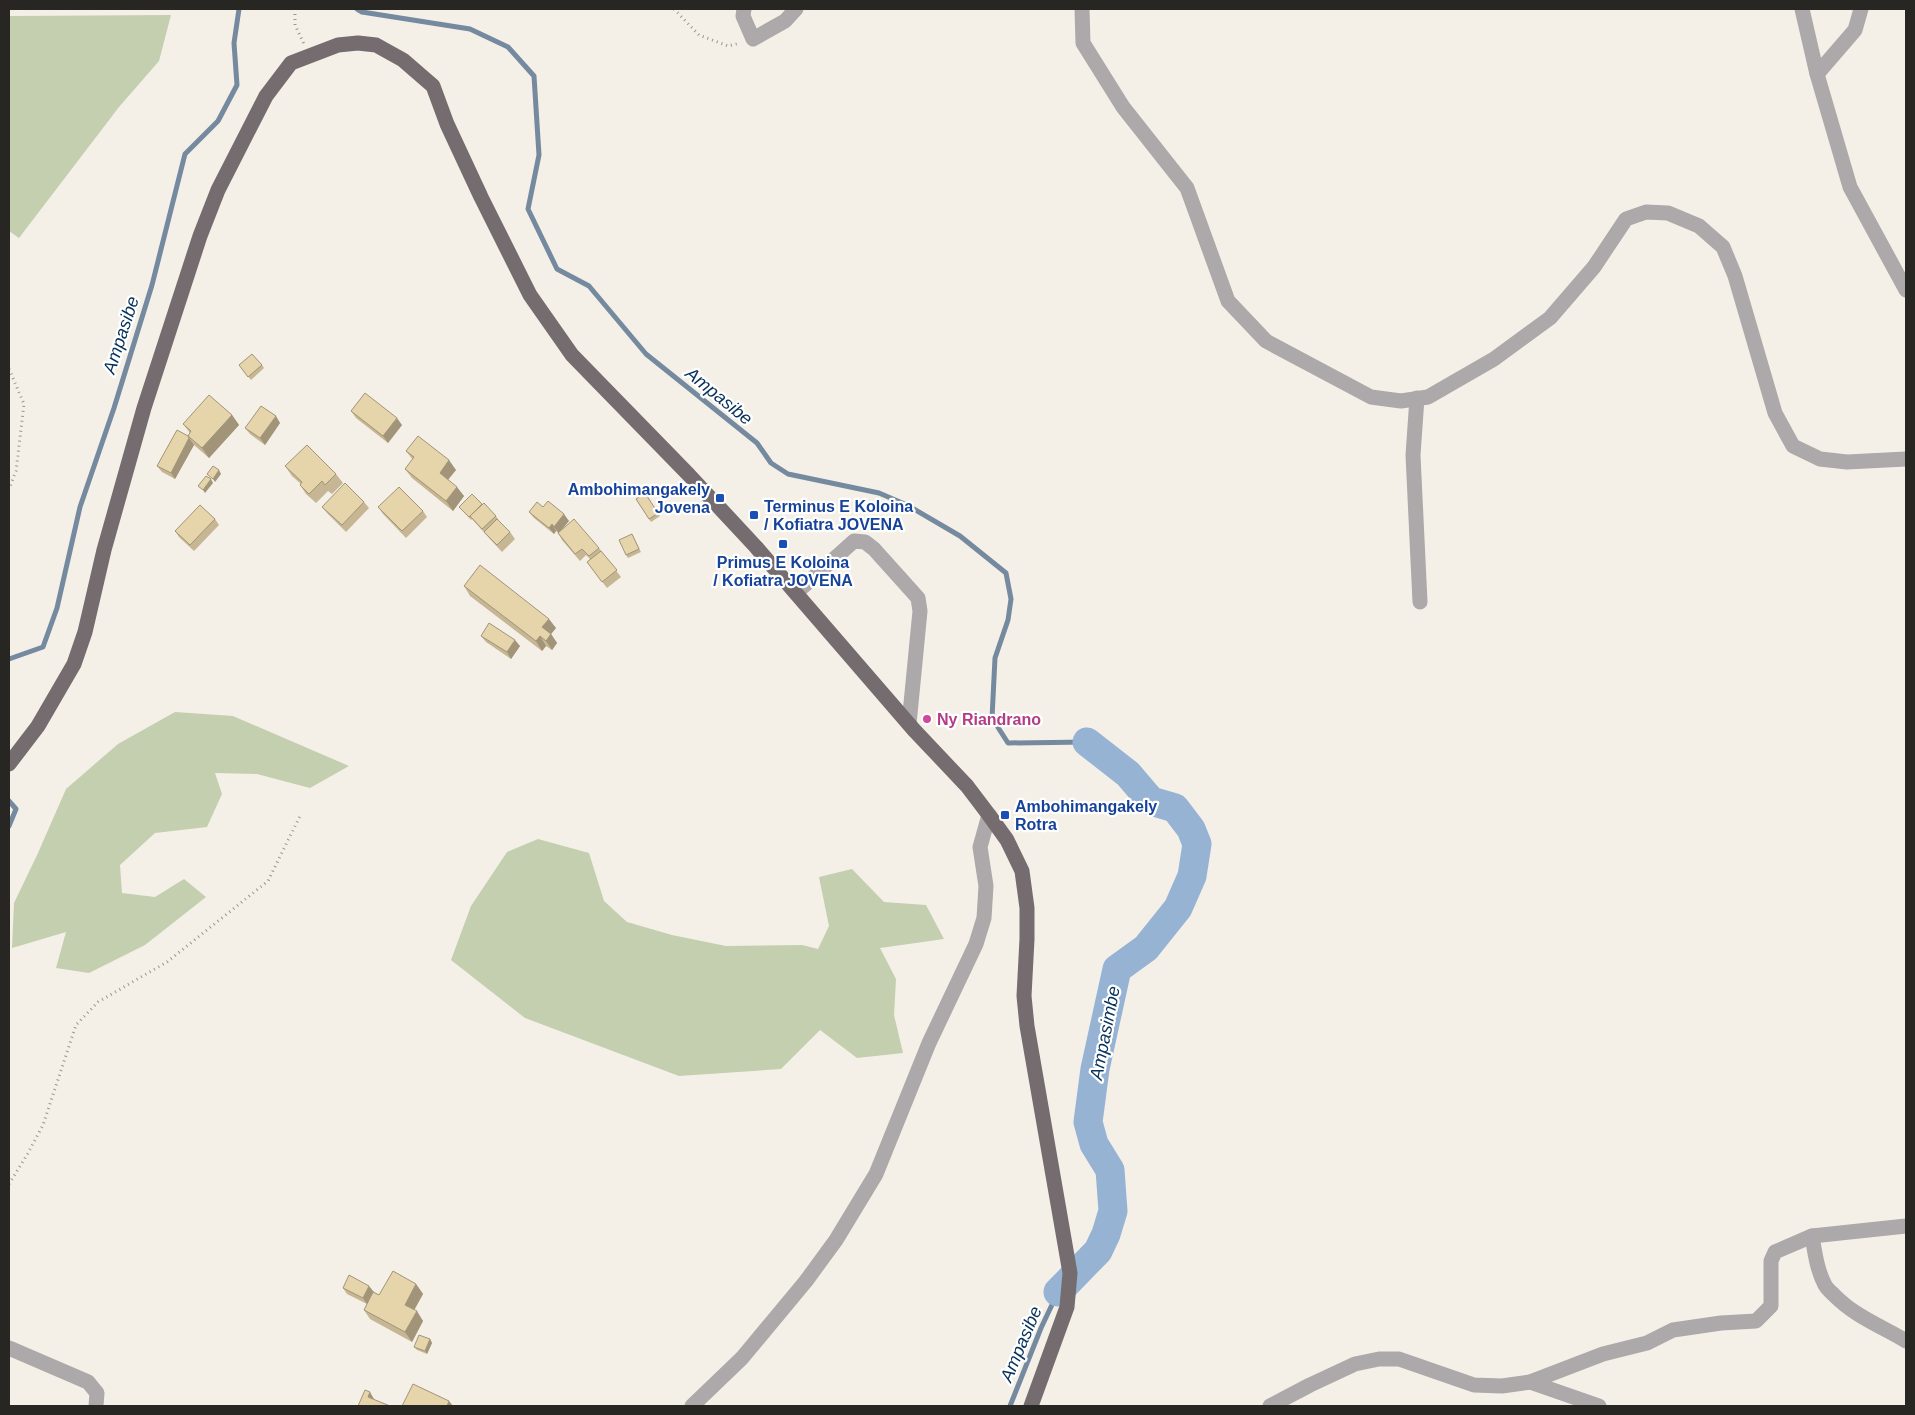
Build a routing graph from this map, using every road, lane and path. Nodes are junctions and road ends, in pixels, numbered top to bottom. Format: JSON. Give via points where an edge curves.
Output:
{"nodes":[{"id":1,"x":295,"y":9,"type":"edge"},
{"id":2,"x":674,"y":9,"type":"edge"},
{"id":3,"x":744,"y":9,"type":"edge"},
{"id":4,"x":796,"y":9,"type":"edge"},
{"id":5,"x":1082,"y":9,"type":"edge"},
{"id":6,"x":1802,"y":9,"type":"edge"},
{"id":7,"x":1861,"y":9,"type":"edge"},
{"id":8,"x":753,"y":39,"type":"junction"},
{"id":9,"x":313,"y":53,"type":"junction"},
{"id":10,"x":1816,"y":74,"type":"junction"},
{"id":11,"x":1906,"y":290,"type":"edge"},
{"id":12,"x":9,"y":369,"type":"edge"},
{"id":13,"x":1417,"y":398,"type":"junction"},
{"id":14,"x":1906,"y":459,"type":"edge"},
{"id":15,"x":9,"y":489,"type":"edge"},
{"id":16,"x":796,"y":593,"type":"junction"},
{"id":17,"x":1420,"y":602,"type":"dead end"},
{"id":18,"x":909,"y":724,"type":"junction"},
{"id":19,"x":9,"y":764,"type":"edge"},
{"id":20,"x":990,"y":814,"type":"junction"},
{"id":21,"x":300,"y":816,"type":"dead end"},
{"id":22,"x":9,"y":1184,"type":"edge"},
{"id":23,"x":1906,"y":1226,"type":"edge"},
{"id":24,"x":1812,"y":1236,"type":"junction"},
{"id":25,"x":1906,"y":1341,"type":"edge"},
{"id":26,"x":9,"y":1348,"type":"edge"},
{"id":27,"x":1530,"y":1382,"type":"junction"},
{"id":28,"x":96,"y":1406,"type":"edge"},
{"id":29,"x":692,"y":1406,"type":"edge"},
{"id":30,"x":1030,"y":1406,"type":"edge"},
{"id":31,"x":1270,"y":1406,"type":"edge"},
{"id":32,"x":1599,"y":1406,"type":"edge"}],
"edges":[{"from":1,"to":9,"type":"path","via":[[295,25],[301,41]]},
{"from":2,"to":8,"type":"path","via":[[699,36],[728,46]]},
{"from":3,"to":8,"type":"street","via":[[743,16]]},
{"from":4,"to":8,"type":"street","via":[[785,21]]},
{"from":5,"to":13,"type":"street","via":[[1083,43],[1123,107],[1187,188],[1228,301],[1266,341],[1371,397],[1401,401]]},
{"from":6,"to":10,"type":"street"},
{"from":7,"to":10,"type":"street","via":[[1855,30]]},
{"from":9,"to":16,"type":"main road","via":[[338,44],[376,46],[403,60],[433,86],[481,198],[530,295],[572,355],[689,475]]},
{"from":9,"to":19,"type":"main road","via":[[291,62],[266,96],[218,190],[144,408],[74,664],[38,726]]},
{"from":10,"to":11,"type":"street","via":[[1850,188]]},
{"from":12,"to":15,"type":"path","via":[[24,404],[16,471]]},
{"from":13,"to":14,"type":"street","via":[[1428,397],[1494,359],[1550,318],[1594,267],[1626,219],[1646,212],[1668,213],[1699,226],[1723,247],[1735,276],[1775,413],[1793,446],[1820,458],[1848,462]]},
{"from":13,"to":17,"type":"street","via":[[1413,455]]},
{"from":16,"to":18,"type":"main road"},
{"from":16,"to":18,"type":"street","via":[[859,540],[874,549],[918,598],[920,611]]},
{"from":18,"to":20,"type":"main road"},
{"from":20,"to":29,"type":"street","via":[[980,847],[986,886],[984,918],[976,944],[929,1043],[876,1174],[836,1240],[806,1281],[742,1358]]},
{"from":20,"to":30,"type":"main road","via":[[1022,871],[1028,939],[1024,996],[1027,1026],[1067,1256],[1067,1307]]},
{"from":21,"to":22,"type":"path","via":[[268,881],[166,962],[98,1002],[76,1025],[42,1125]]},
{"from":23,"to":24,"type":"street"},
{"from":24,"to":25,"type":"street","via":[[1818,1268],[1826,1287],[1864,1319]]},
{"from":24,"to":27,"type":"street","via":[[1775,1252],[1771,1261],[1771,1306],[1756,1321],[1673,1330],[1647,1343],[1603,1354]]},
{"from":26,"to":28,"type":"street","via":[[88,1382],[97,1393]]},
{"from":27,"to":31,"type":"street","via":[[1474,1385],[1399,1359],[1378,1359],[1355,1364]]},
{"from":27,"to":32,"type":"street"}]}
